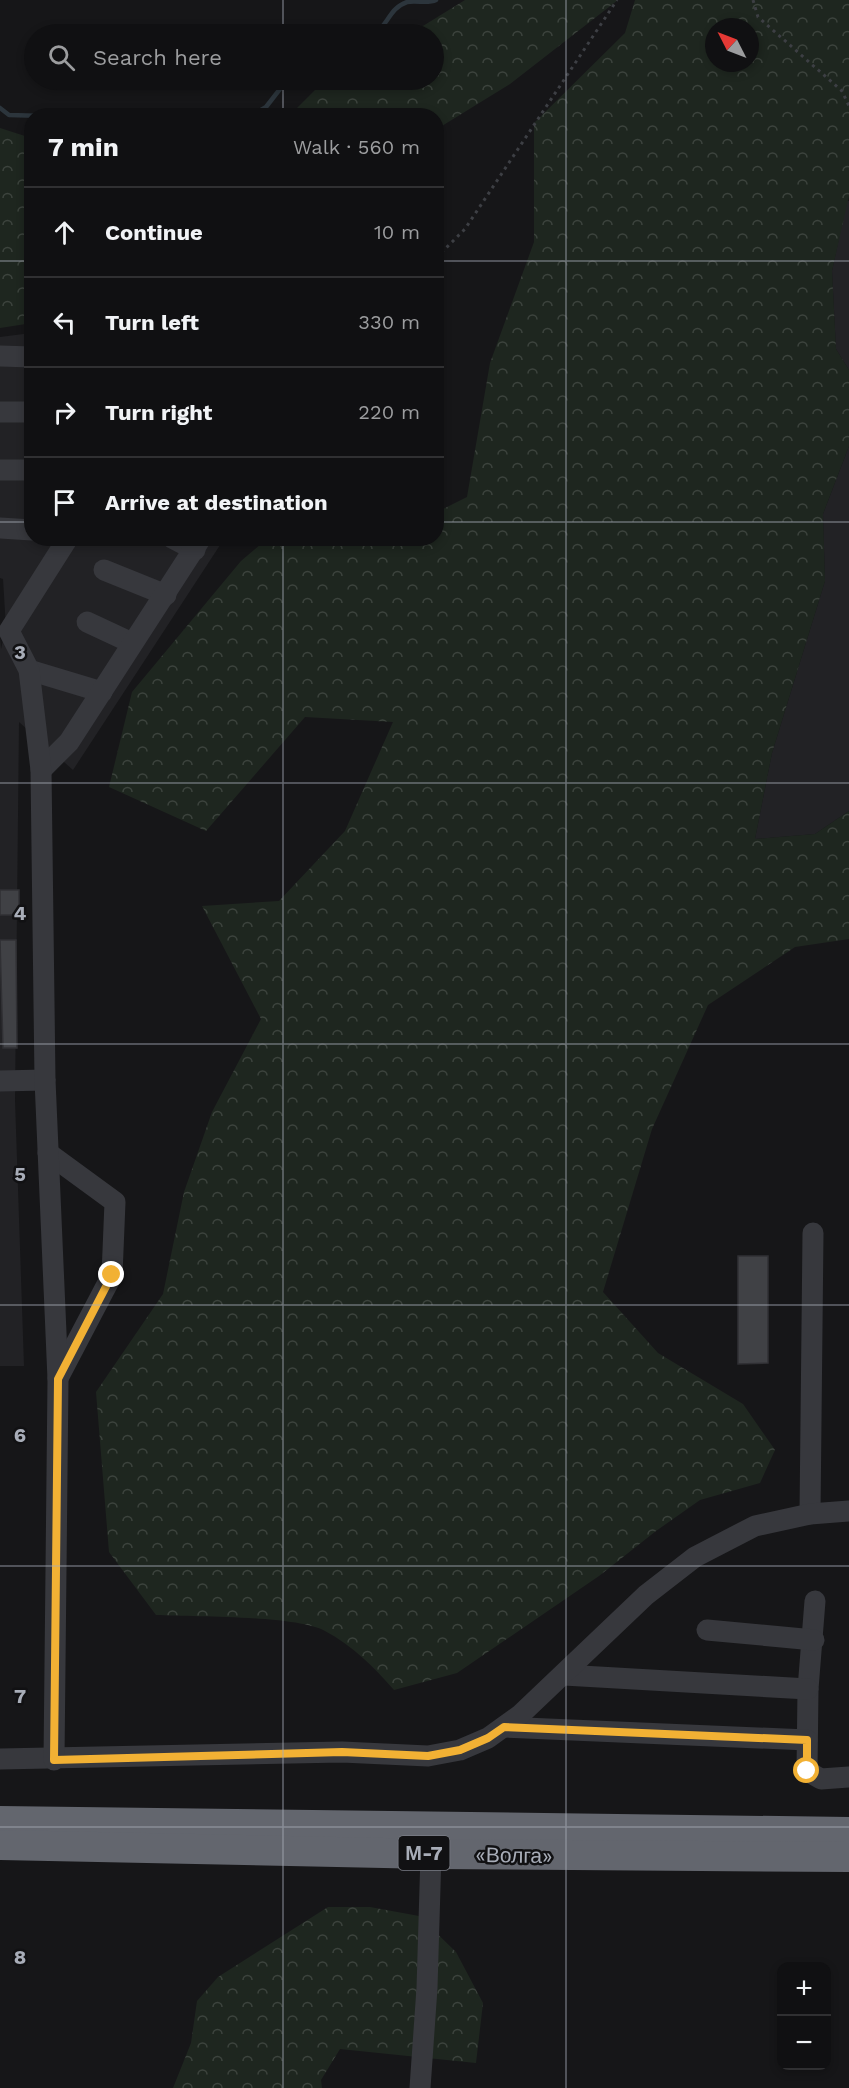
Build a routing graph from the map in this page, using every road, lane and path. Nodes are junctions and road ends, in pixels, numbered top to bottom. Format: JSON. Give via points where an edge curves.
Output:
{"nodes":[{"id":1,"x":617,"y":0,"type":"edge"},
{"id":2,"x":753,"y":0,"type":"edge"},
{"id":3,"x":849,"y":105,"type":"edge"},
{"id":4,"x":444,"y":250,"type":"edge"},
{"id":5,"x":0,"y":356,"type":"edge"},
{"id":6,"x":24,"y":357,"type":"edge"},
{"id":7,"x":0,"y":412,"type":"edge"},
{"id":8,"x":24,"y":412,"type":"edge"},
{"id":9,"x":0,"y":470,"type":"edge"},
{"id":10,"x":24,"y":470,"type":"edge"},
{"id":11,"x":0,"y":528,"type":"edge"},
{"id":12,"x":24,"y":530,"type":"edge"},
{"id":13,"x":63,"y":546,"type":"edge"},
{"id":14,"x":197,"y":546,"type":"edge"},
{"id":15,"x":104,"y":570,"type":"dead end"},
{"id":16,"x":166,"y":595,"type":"junction"},
{"id":17,"x":87,"y":622,"type":"dead end"},
{"id":18,"x":132,"y":643,"type":"junction"},
{"id":19,"x":28,"y":670,"type":"junction"},
{"id":20,"x":102,"y":692,"type":"junction"},
{"id":21,"x":41,"y":770,"type":"junction"},
{"id":22,"x":45,"y":1080,"type":"junction"},
{"id":23,"x":0,"y":1081,"type":"edge"},
{"id":24,"x":48,"y":1154,"type":"junction"},
{"id":25,"x":813,"y":1233,"type":"dead end"},
{"id":26,"x":58,"y":1379,"type":"junction"},
{"id":27,"x":849,"y":1511,"type":"edge"},
{"id":28,"x":810,"y":1514,"type":"junction"},
{"id":29,"x":815,"y":1601,"type":"dead end"},
{"id":30,"x":708,"y":1630,"type":"dead end"},
{"id":31,"x":814,"y":1640,"type":"junction"},
{"id":32,"x":564,"y":1675,"type":"junction"},
{"id":33,"x":808,"y":1689,"type":"junction"},
{"id":34,"x":504,"y":1727,"type":"junction"},
{"id":35,"x":807,"y":1740,"type":"junction"},
{"id":36,"x":0,"y":1759,"type":"edge"},
{"id":37,"x":54,"y":1760,"type":"junction"},
{"id":38,"x":849,"y":1777,"type":"edge"},
{"id":39,"x":0,"y":1821,"type":"edge"},
{"id":40,"x":849,"y":1832,"type":"edge"},
{"id":41,"x":0,"y":1845,"type":"edge"},
{"id":42,"x":431,"y":1854,"type":"junction"},
{"id":43,"x":849,"y":1857,"type":"edge"},
{"id":44,"x":420,"y":2088,"type":"edge"}],
"edges":[{"from":1,"to":4,"type":"path","via":[[465,229]]},
{"from":2,"to":3,"type":"path","via":[[758,17],[842,91]]},
{"from":5,"to":6,"type":"street"},
{"from":7,"to":8,"type":"street"},
{"from":9,"to":10,"type":"street"},
{"from":11,"to":12,"type":"street"},
{"from":13,"to":19,"type":"street","via":[[9,631]]},
{"from":14,"to":16,"type":"street"},
{"from":15,"to":16,"type":"street"},
{"from":16,"to":18,"type":"street"},
{"from":17,"to":18,"type":"street"},
{"from":18,"to":20,"type":"street"},
{"from":19,"to":20,"type":"street"},
{"from":19,"to":21,"type":"street"},
{"from":20,"to":21,"type":"street","via":[[69,742]]},
{"from":21,"to":22,"type":"street"},
{"from":22,"to":23,"type":"street"},
{"from":22,"to":24,"type":"street"},
{"from":24,"to":26,"type":"street"},
{"from":24,"to":26,"type":"street","via":[[115,1202],[112,1275]]},
{"from":25,"to":28,"type":"street"},
{"from":26,"to":37,"type":"street"},
{"from":27,"to":28,"type":"street"},
{"from":28,"to":32,"type":"street","via":[[755,1526],[695,1557],[646,1595]]},
{"from":29,"to":31,"type":"street"},
{"from":30,"to":31,"type":"street"},
{"from":31,"to":33,"type":"street"},
{"from":32,"to":33,"type":"street"},
{"from":32,"to":34,"type":"street"},
{"from":33,"to":35,"type":"street"},
{"from":34,"to":35,"type":"street"},
{"from":34,"to":37,"type":"street","via":[[460,1750],[428,1756],[342,1752]]},
{"from":35,"to":38,"type":"street","via":[[807,1771],[821,1779]]},
{"from":36,"to":37,"type":"street"},
{"from":39,"to":40,"type":"highway","name":"«Волга»","number":"М-7"},
{"from":41,"to":42,"type":"highway","name":"«Волга»","number":"М-7"},
{"from":42,"to":43,"type":"highway","name":"«Волга»","number":"М-7"},
{"from":42,"to":44,"type":"street"}]}
